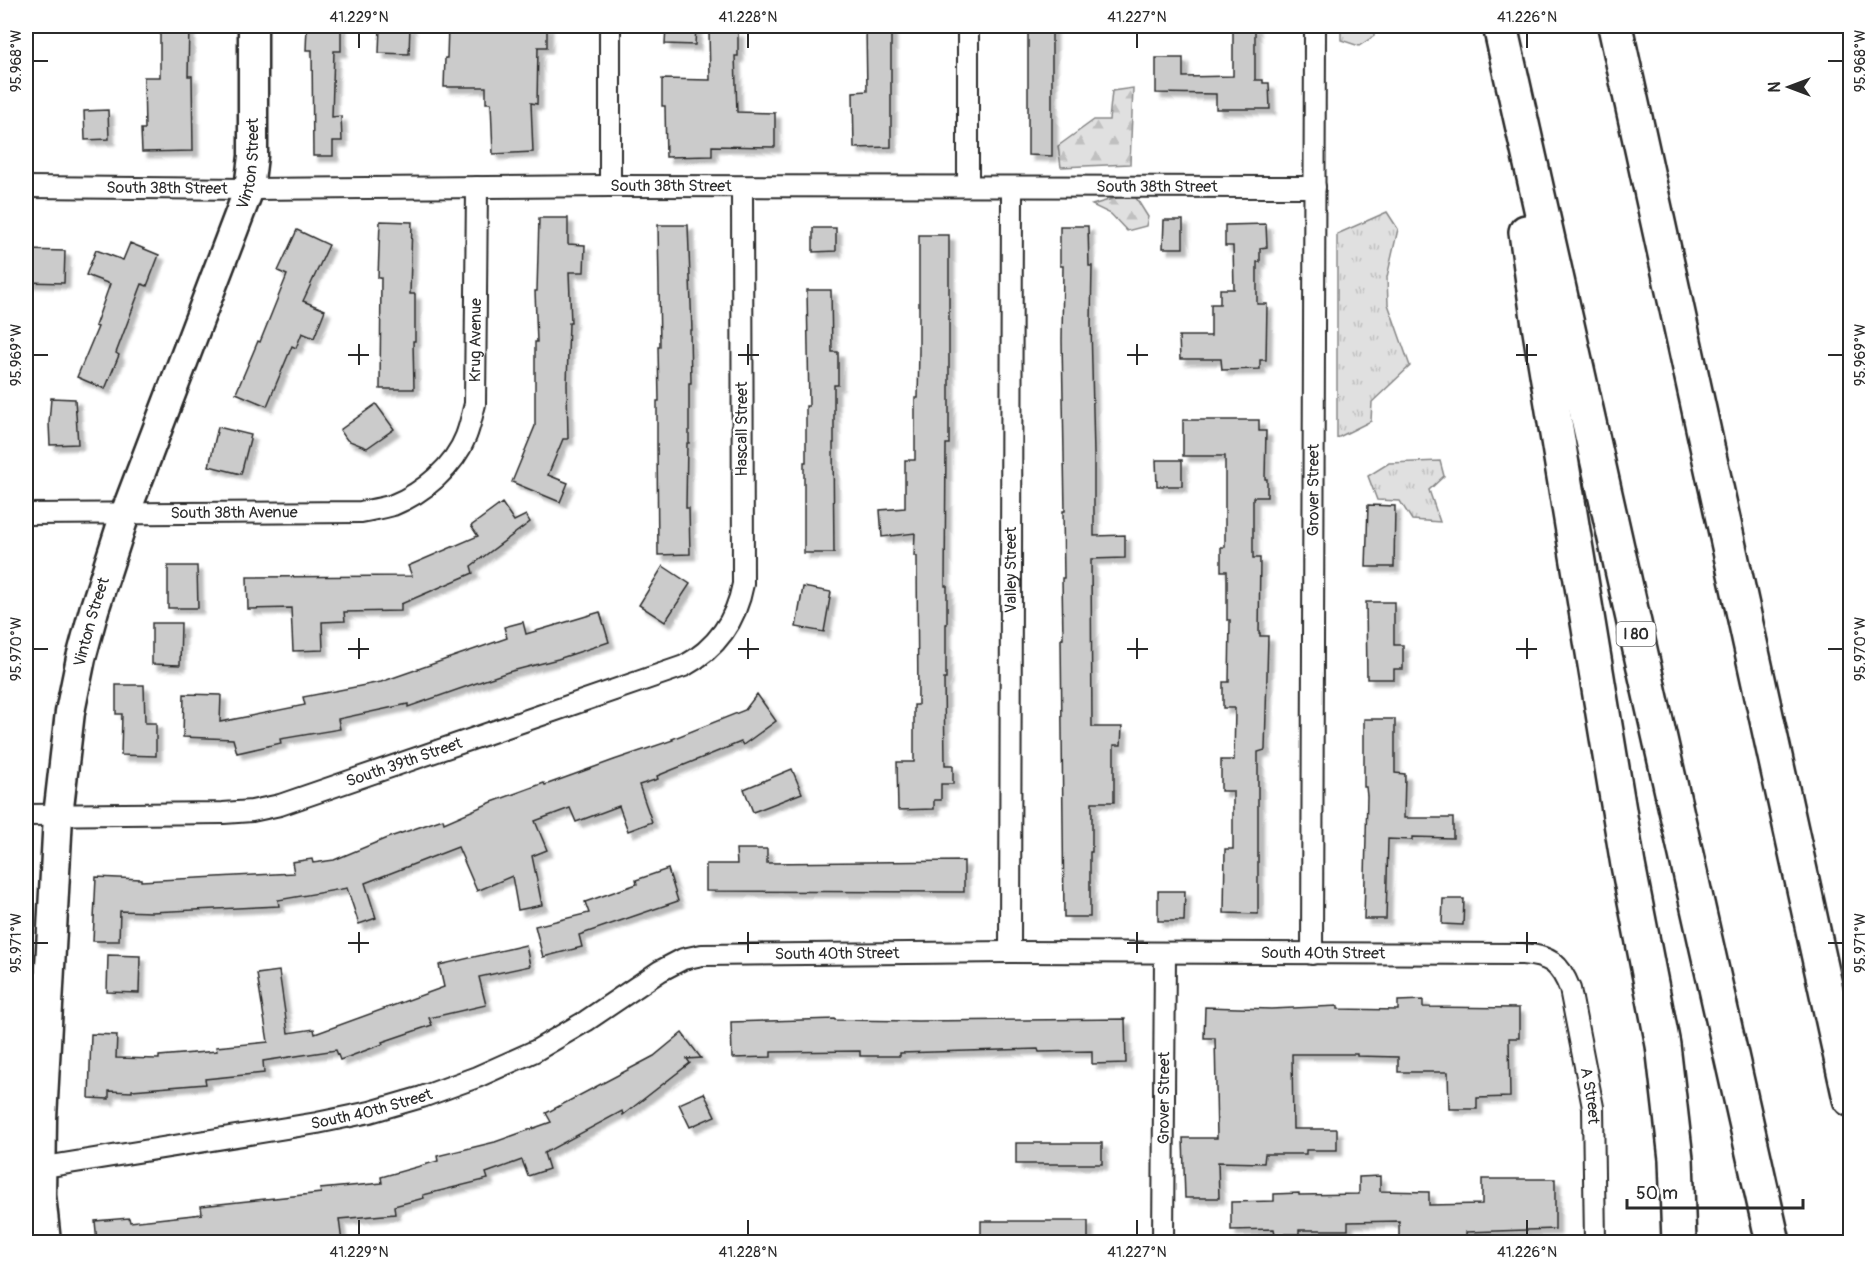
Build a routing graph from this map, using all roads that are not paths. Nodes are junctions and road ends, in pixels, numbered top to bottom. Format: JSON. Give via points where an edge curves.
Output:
{"nodes":[{"id":1,"x":253,"y":26,"type":"edge"},
{"id":2,"x":610,"y":26,"type":"edge"},
{"id":3,"x":968,"y":26,"type":"edge"},
{"id":4,"x":1316,"y":26,"type":"edge"},
{"id":5,"x":1498,"y":26,"type":"edge"},
{"id":6,"x":1615,"y":26,"type":"edge"},
{"id":7,"x":610,"y":186,"type":"junction"},
{"id":8,"x":968,"y":186,"type":"junction"},
{"id":9,"x":26,"y":187,"type":"edge"},
{"id":10,"x":477,"y":187,"type":"junction"},
{"id":11,"x":742,"y":187,"type":"junction"},
{"id":12,"x":1012,"y":187,"type":"junction"},
{"id":13,"x":1315,"y":187,"type":"junction"},
{"id":14,"x":249,"y":189,"type":"junction"},
{"id":15,"x":435,"y":479,"type":"joint"},
{"id":16,"x":26,"y":514,"type":"edge"},
{"id":17,"x":125,"y":514,"type":"junction"},
{"id":18,"x":740,"y":599,"type":"joint"},
{"id":19,"x":26,"y":815,"type":"edge"},
{"id":20,"x":58,"y":816,"type":"junction"},
{"id":21,"x":1790,"y":818,"type":"junction"},
{"id":22,"x":1011,"y":952,"type":"junction"},
{"id":23,"x":1166,"y":953,"type":"junction"},
{"id":24,"x":1312,"y":954,"type":"junction"},
{"id":25,"x":1548,"y":958,"type":"joint"},
{"id":26,"x":1851,"y":1004,"type":"edge"},
{"id":27,"x":1851,"y":1099,"type":"edge"},
{"id":28,"x":33,"y":1168,"type":"edge"},
{"id":29,"x":46,"y":1242,"type":"edge"},
{"id":30,"x":1163,"y":1242,"type":"edge"},
{"id":31,"x":1595,"y":1242,"type":"edge"},
{"id":32,"x":1679,"y":1242,"type":"edge"},
{"id":33,"x":1773,"y":1242,"type":"edge"}],
"edges":[{"from":1,"to":14,"type":"street","name":"Vinton Street","via":[[254,141]]},
{"from":2,"to":7,"type":"street"},
{"from":3,"to":8,"type":"street"},
{"from":4,"to":13,"type":"street","name":"Grover Street"},
{"from":5,"to":32,"type":"highway","via":[[1539,325],[1588,628],[1663,1045],[1676,1159]]},
{"from":5,"to":33,"type":"highway","number":"I 80"},
{"from":6,"to":21,"type":"highway"},
{"from":7,"to":10,"type":"street","name":"South 38th Street"},
{"from":7,"to":11,"type":"street","name":"South 38th Street"},
{"from":8,"to":11,"type":"street","name":"South 38th Street"},
{"from":8,"to":12,"type":"street","name":"South 38th Street"},
{"from":9,"to":14,"type":"street","name":"South 38th Street"},
{"from":10,"to":14,"type":"street","name":"South 38th Street"},
{"from":10,"to":15,"type":"street","name":"Krug Avenue","via":[[475,404],[461,447]]},
{"from":11,"to":18,"type":"street","name":"Hascall Street"},
{"from":12,"to":13,"type":"street","name":"South 38th Street"},
{"from":12,"to":22,"type":"street","name":"Valley Street"},
{"from":13,"to":24,"type":"street","name":"Grover Street"},
{"from":14,"to":17,"type":"street","name":"Vinton Street"},
{"from":15,"to":17,"type":"street","name":"South 38th Avenue","via":[[393,505],[361,513]]},
{"from":16,"to":17,"type":"street","name":"South 38th Avenue"},
{"from":17,"to":20,"type":"street","name":"Vinton Street","via":[[79,669]]},
{"from":18,"to":20,"type":"street","name":"South 39th Street","via":[[728,626],[710,649],[684,666],[300,800],[223,813]]},
{"from":19,"to":20,"type":"street","name":"South 39th Street"},
{"from":20,"to":28,"type":"street","name":"Vinton Street","via":[[42,1119]]},
{"from":21,"to":26,"type":"highway"},
{"from":21,"to":27,"type":"highway"},
{"from":22,"to":23,"type":"street","name":"South 40th Street"},
{"from":22,"to":28,"type":"street","name":"South 40th Street","via":[[702,955],[683,959],[535,1051],[422,1097],[317,1123]]},
{"from":23,"to":24,"type":"street","name":"South 40th Street"},
{"from":23,"to":30,"type":"street","name":"Grover Street"},
{"from":24,"to":25,"type":"street","name":"South 40th Street","via":[[1522,954]]},
{"from":25,"to":31,"type":"street","name":"A Street","via":[[1565,975],[1570,989],[1592,1091]]},
{"from":28,"to":29,"type":"street","name":"Vinton Street","via":[[41,1195]]}]}
